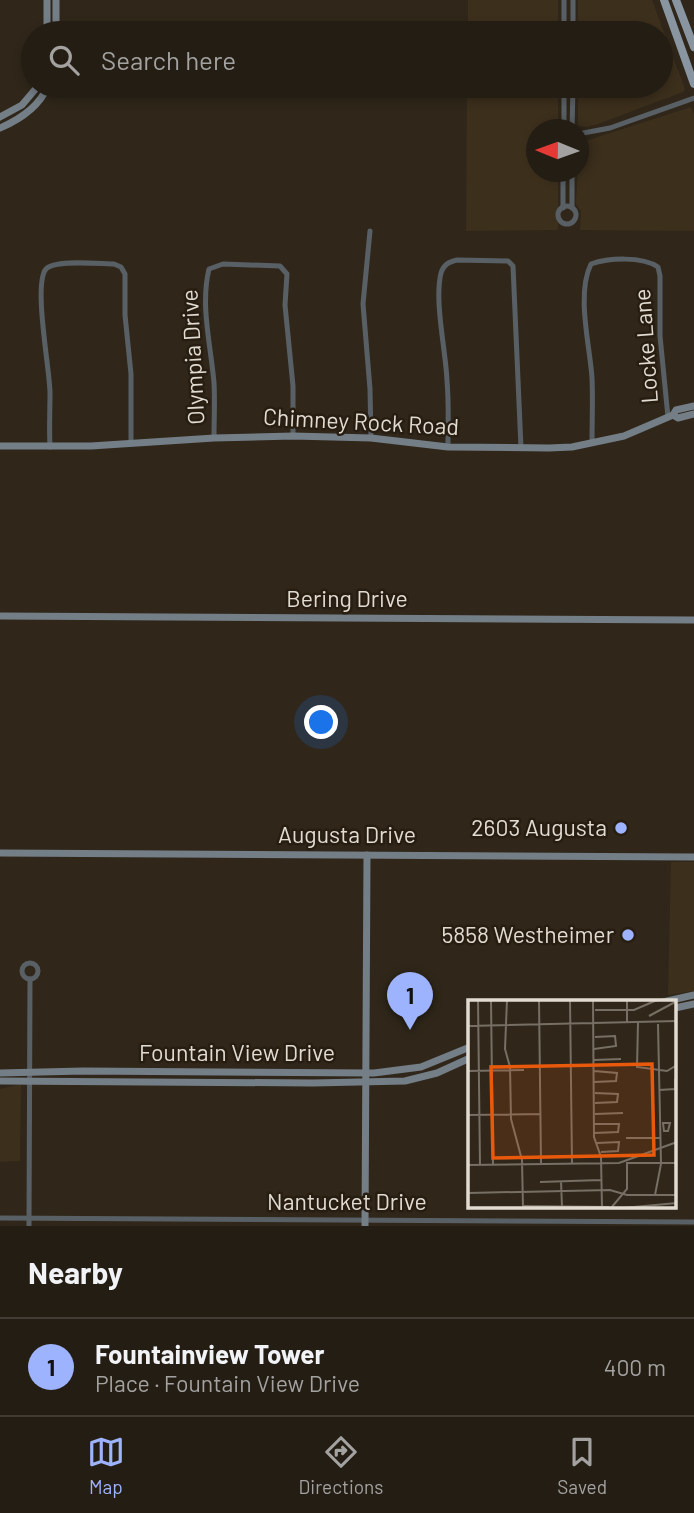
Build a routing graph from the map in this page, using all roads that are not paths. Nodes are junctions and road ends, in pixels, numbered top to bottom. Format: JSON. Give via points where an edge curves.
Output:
{"nodes":[{"id":1,"x":47,"y":0,"type":"edge"},
{"id":2,"x":57,"y":0,"type":"edge"},
{"id":3,"x":564,"y":0,"type":"edge"},
{"id":4,"x":573,"y":0,"type":"edge"},
{"id":5,"x":663,"y":0,"type":"edge"},
{"id":6,"x":676,"y":0,"type":"edge"},
{"id":7,"x":564,"y":20,"type":"joint"},
{"id":8,"x":47,"y":21,"type":"edge"},
{"id":9,"x":56,"y":21,"type":"edge"},
{"id":10,"x":573,"y":21,"type":"joint"},
{"id":11,"x":671,"y":21,"type":"edge"},
{"id":12,"x":673,"y":26,"type":"edge"},
{"id":13,"x":675,"y":31,"type":"junction"},
{"id":14,"x":694,"y":48,"type":"edge"},
{"id":15,"x":694,"y":84,"type":"edge"},
{"id":16,"x":29,"y":98,"type":"edge"},
{"id":17,"x":41,"y":98,"type":"edge"},
{"id":18,"x":564,"y":98,"type":"edge"},
{"id":19,"x":573,"y":98,"type":"edge"},
{"id":20,"x":694,"y":98,"type":"edge"},
{"id":21,"x":12,"y":112,"type":"junction"},
{"id":22,"x":0,"y":117,"type":"edge"},
{"id":23,"x":564,"y":119,"type":"edge"},
{"id":24,"x":572,"y":119,"type":"edge"},
{"id":25,"x":17,"y":120,"type":"junction"},
{"id":26,"x":0,"y":128,"type":"edge"},
{"id":27,"x":589,"y":132,"type":"edge"},
{"id":28,"x":563,"y":182,"type":"edge"},
{"id":29,"x":572,"y":182,"type":"edge"},
{"id":30,"x":563,"y":208,"type":"junction"},
{"id":31,"x":572,"y":208,"type":"junction"},
{"id":32,"x":370,"y":231,"type":"dead end"},
{"id":33,"x":694,"y":406,"type":"edge"},
{"id":34,"x":694,"y":414,"type":"edge"},
{"id":35,"x":671,"y":416,"type":"junction"},
{"id":36,"x":293,"y":436,"type":"junction"},
{"id":37,"x":214,"y":438,"type":"junction"},
{"id":38,"x":371,"y":438,"type":"junction"},
{"id":39,"x":592,"y":443,"type":"junction"},
{"id":40,"x":131,"y":444,"type":"junction"},
{"id":41,"x":0,"y":446,"type":"edge"},
{"id":42,"x":50,"y":447,"type":"junction"},
{"id":43,"x":448,"y":447,"type":"junction"},
{"id":44,"x":521,"y":448,"type":"junction"},
{"id":45,"x":0,"y":616,"type":"edge"},
{"id":46,"x":694,"y":620,"type":"edge"},
{"id":47,"x":0,"y":853,"type":"edge"},
{"id":48,"x":367,"y":855,"type":"junction"},
{"id":49,"x":694,"y":857,"type":"edge"},
{"id":50,"x":30,"y":979,"type":"dead end"},
{"id":51,"x":694,"y":995,"type":"edge"},
{"id":52,"x":672,"y":1000,"type":"edge"},
{"id":53,"x":694,"y":1004,"type":"edge"},
{"id":54,"x":676,"y":1008,"type":"edge"},
{"id":55,"x":468,"y":1048,"type":"edge"},
{"id":56,"x":457,"y":1052,"type":"junction"},
{"id":57,"x":468,"y":1059,"type":"edge"},
{"id":58,"x":461,"y":1062,"type":"junction"},
{"id":59,"x":29,"y":1071,"type":"junction"},
{"id":60,"x":111,"y":1071,"type":"junction"},
{"id":61,"x":226,"y":1072,"type":"junction"},
{"id":62,"x":0,"y":1073,"type":"edge"},
{"id":63,"x":168,"y":1077,"type":"junction"},
{"id":64,"x":283,"y":1077,"type":"junction"},
{"id":65,"x":366,"y":1078,"type":"junction"},
{"id":66,"x":29,"y":1080,"type":"junction"},
{"id":67,"x":111,"y":1080,"type":"junction"},
{"id":68,"x":0,"y":1081,"type":"edge"},
{"id":69,"x":226,"y":1082,"type":"junction"},
{"id":70,"x":0,"y":1217,"type":"edge"},
{"id":71,"x":29,"y":1218,"type":"junction"},
{"id":72,"x":694,"y":1222,"type":"edge"},
{"id":73,"x":365,"y":1223,"type":"edge"},
{"id":74,"x":29,"y":1226,"type":"edge"}],
"edges":[{"from":1,"to":8,"type":"street"},
{"from":2,"to":9,"type":"street"},
{"from":3,"to":7,"type":"street"},
{"from":4,"to":10,"type":"street"},
{"from":5,"to":11,"type":"main road"},
{"from":6,"to":14,"type":"main road"},
{"from":7,"to":10,"type":"street"},
{"from":12,"to":13,"type":"main road"},
{"from":13,"to":14,"type":"main road","via":[[687,47]]},
{"from":13,"to":15,"type":"main road"},
{"from":16,"to":21,"type":"street"},
{"from":17,"to":25,"type":"street"},
{"from":18,"to":23,"type":"street"},
{"from":19,"to":24,"type":"street"},
{"from":20,"to":27,"type":"street"},
{"from":21,"to":22,"type":"street"},
{"from":21,"to":25,"type":"street"},
{"from":25,"to":26,"type":"street"},
{"from":28,"to":30,"type":"street"},
{"from":29,"to":31,"type":"street"},
{"from":30,"to":31,"type":"street"},
{"from":30,"to":31,"type":"street","via":[[559,219],[568,224],[576,217]]},
{"from":32,"to":38,"type":"street","via":[[363,304]]},
{"from":33,"to":35,"type":"street","name":"Chimney Rock Road","via":[[676,410]]},
{"from":34,"to":35,"type":"street","name":"Chimney Rock Road"},
{"from":35,"to":39,"type":"street","name":"Chimney Rock Road","via":[[624,436]]},
{"from":35,"to":39,"type":"street","name":"Locke Lane","via":[[660,336],[658,267],[645,261],[590,264],[585,301]]},
{"from":36,"to":37,"type":"street","name":"Chimney Rock Road"},
{"from":36,"to":37,"type":"street","name":"Olympia Drive","via":[[286,274],[280,266],[245,264],[214,266],[207,279]]},
{"from":36,"to":38,"type":"street","name":"Chimney Rock Road"},
{"from":37,"to":40,"type":"street","name":"Chimney Rock Road"},
{"from":38,"to":43,"type":"street","name":"Chimney Rock Road"},
{"from":39,"to":44,"type":"street","name":"Chimney Rock Road"},
{"from":40,"to":42,"type":"street","name":"Chimney Rock Road"},
{"from":40,"to":42,"type":"street","via":[[125,274],[114,264],[53,264],[43,274],[42,308],[50,380]]},
{"from":41,"to":42,"type":"street","name":"Chimney Rock Road"},
{"from":43,"to":44,"type":"street","name":"Chimney Rock Road"},
{"from":43,"to":44,"type":"street","via":[[441,274],[449,262],[508,261],[513,266]]},
{"from":45,"to":46,"type":"street","name":"Bering Drive"},
{"from":47,"to":48,"type":"street","name":"Augusta Drive"},
{"from":48,"to":49,"type":"street","name":"Augusta Drive"},
{"from":48,"to":65,"type":"street"},
{"from":50,"to":59,"type":"street"},
{"from":51,"to":52,"type":"street"},
{"from":53,"to":54,"type":"street"},
{"from":55,"to":56,"type":"street","name":"Fountain View Drive"},
{"from":56,"to":58,"type":"street"},
{"from":56,"to":65,"type":"street","name":"Fountain View Drive","via":[[421,1067]]},
{"from":57,"to":58,"type":"street","name":"Fountain View Drive"},
{"from":58,"to":65,"type":"street","name":"Fountain View Drive","via":[[405,1080]]},
{"from":59,"to":60,"type":"street","name":"Fountain View Drive"},
{"from":59,"to":62,"type":"street","name":"Fountain View Drive"},
{"from":59,"to":66,"type":"street"},
{"from":60,"to":63,"type":"street","name":"Fountain View Drive"},
{"from":60,"to":67,"type":"street"},
{"from":61,"to":63,"type":"street","name":"Fountain View Drive"},
{"from":61,"to":64,"type":"street","name":"Fountain View Drive"},
{"from":61,"to":69,"type":"street"},
{"from":63,"to":67,"type":"street","name":"Fountain View Drive"},
{"from":63,"to":69,"type":"street","name":"Fountain View Drive"},
{"from":64,"to":65,"type":"street","name":"Fountain View Drive"},
{"from":64,"to":69,"type":"street","name":"Fountain View Drive"},
{"from":65,"to":73,"type":"street"},
{"from":66,"to":67,"type":"street","name":"Fountain View Drive"},
{"from":66,"to":68,"type":"street","name":"Fountain View Drive"},
{"from":66,"to":71,"type":"street"},
{"from":70,"to":71,"type":"street","name":"Nantucket Drive"},
{"from":71,"to":73,"type":"street","name":"Nantucket Drive"},
{"from":71,"to":74,"type":"street"},
{"from":72,"to":73,"type":"street","name":"Nantucket Drive"}]}
